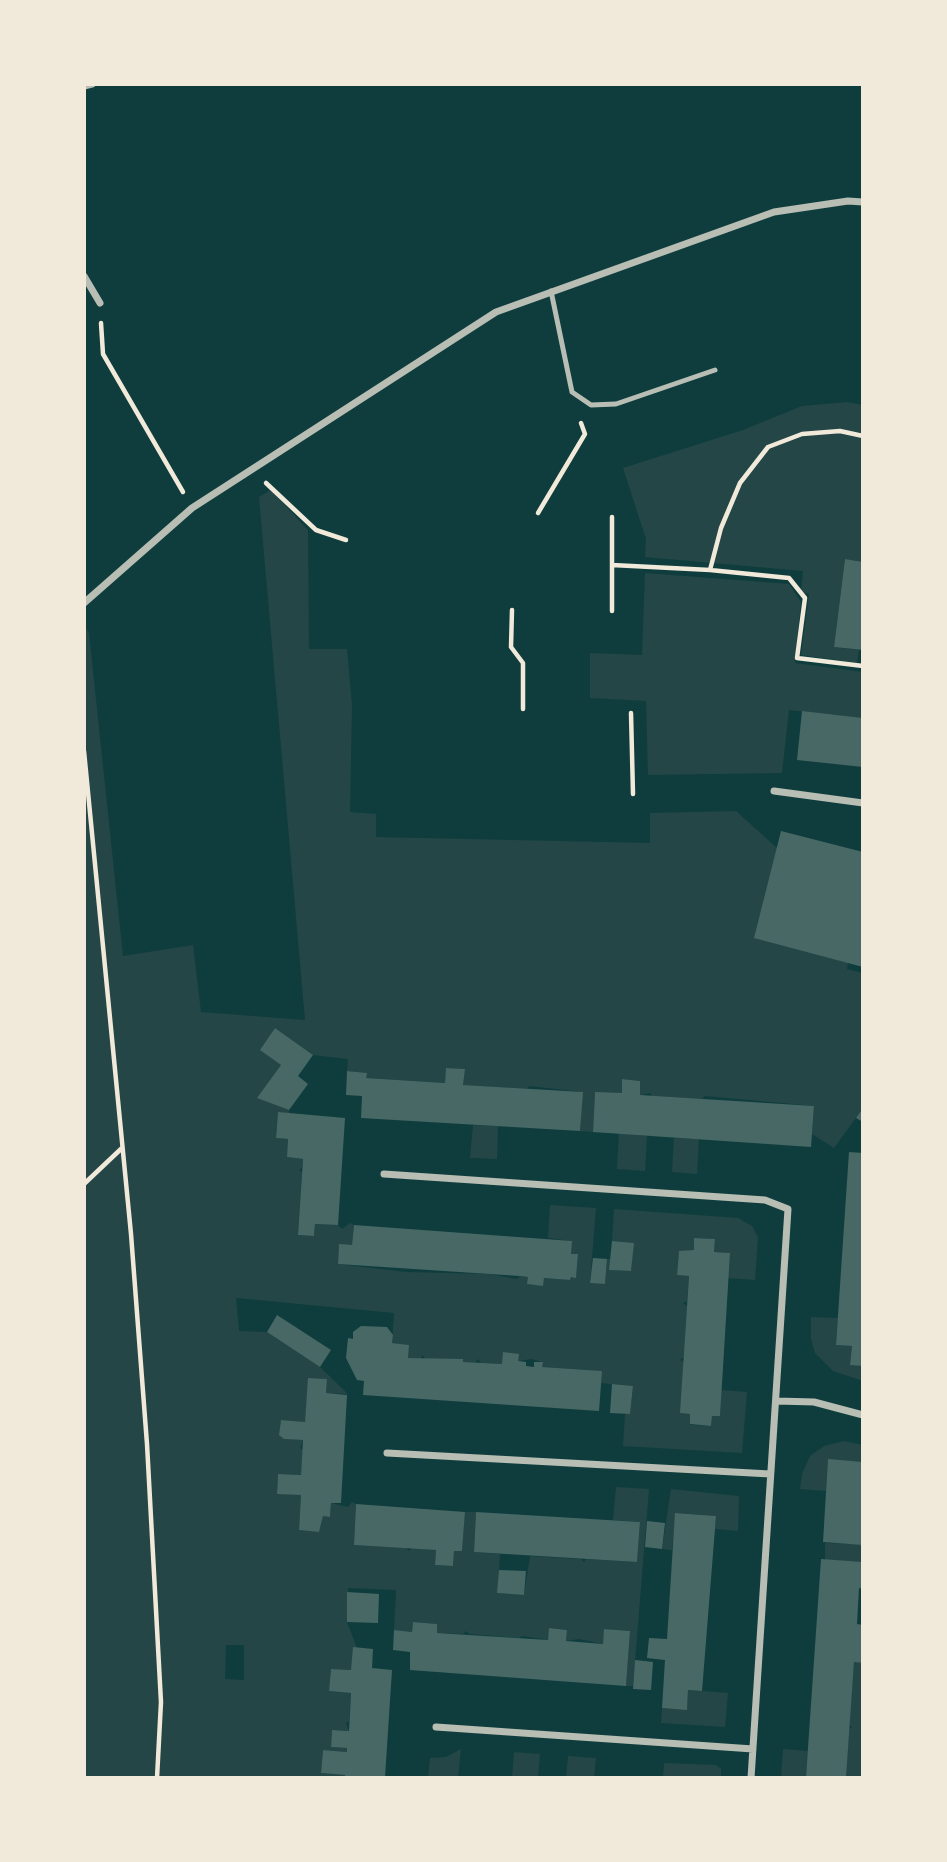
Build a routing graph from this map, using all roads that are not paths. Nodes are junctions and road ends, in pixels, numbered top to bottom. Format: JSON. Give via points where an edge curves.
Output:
{"nodes":[{"id":1,"x":92,"y":84,"type":"edge"},
{"id":2,"x":84,"y":86,"type":"edge"},
{"id":3,"x":863,"y":202,"type":"edge"},
{"id":4,"x":84,"y":276,"type":"edge"},
{"id":5,"x":551,"y":291,"type":"junction"},
{"id":6,"x":100,"y":303,"type":"road end"},
{"id":7,"x":715,"y":370,"type":"dead end"},
{"id":8,"x":84,"y":603,"type":"edge"},
{"id":9,"x":774,"y":791,"type":"dead end"},
{"id":10,"x":863,"y":803,"type":"edge"},
{"id":11,"x":384,"y":1174,"type":"dead end"},
{"id":12,"x":777,"y":1401,"type":"junction"},
{"id":13,"x":863,"y":1415,"type":"edge"},
{"id":14,"x":387,"y":1453,"type":"dead end"},
{"id":15,"x":770,"y":1474,"type":"junction"},
{"id":16,"x":436,"y":1727,"type":"dead end"},
{"id":17,"x":753,"y":1749,"type":"junction"},
{"id":18,"x":751,"y":1778,"type":"edge"}],
"edges":[{"from":1,"to":2,"type":"street"},
{"from":3,"to":5,"type":"street","via":[[774,212]]},
{"from":4,"to":6,"type":"street"},
{"from":5,"to":7,"type":"lane","via":[[572,391],[591,405],[617,404]]},
{"from":5,"to":8,"type":"street","via":[[496,312],[192,508]]},
{"from":9,"to":10,"type":"street"},
{"from":11,"to":12,"type":"street","via":[[765,1200],[788,1209]]},
{"from":12,"to":13,"type":"street","via":[[814,1402]]},
{"from":12,"to":15,"type":"street"},
{"from":14,"to":15,"type":"street"},
{"from":15,"to":17,"type":"street"},
{"from":16,"to":17,"type":"street"},
{"from":17,"to":18,"type":"street"}]}
